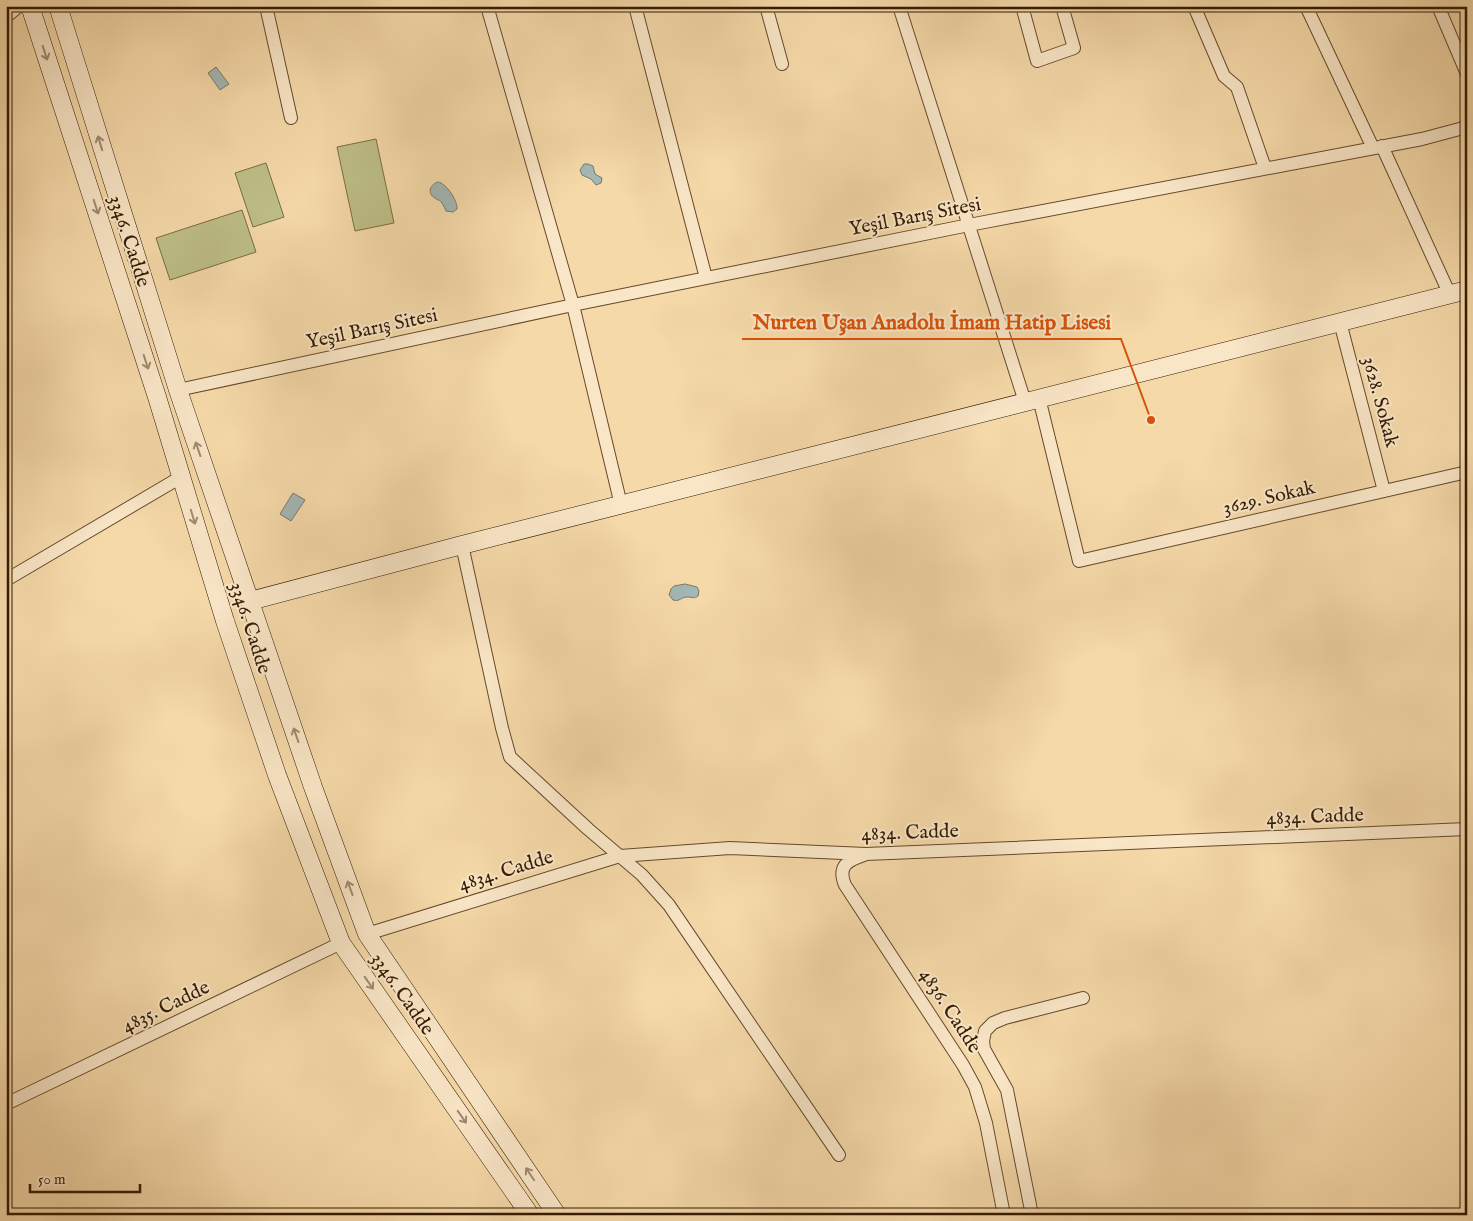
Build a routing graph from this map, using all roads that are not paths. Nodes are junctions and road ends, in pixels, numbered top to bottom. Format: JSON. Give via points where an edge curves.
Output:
{"nodes":[{"id":1,"x":18,"y":6,"type":"edge"},
{"id":2,"x":30,"y":6,"type":"edge"},
{"id":3,"x":58,"y":6,"type":"edge"},
{"id":4,"x":266,"y":6,"type":"edge"},
{"id":5,"x":487,"y":6,"type":"edge"},
{"id":6,"x":634,"y":6,"type":"edge"},
{"id":7,"x":766,"y":6,"type":"edge"},
{"id":8,"x":900,"y":6,"type":"edge"},
{"id":9,"x":1022,"y":6,"type":"edge"},
{"id":10,"x":1062,"y":6,"type":"edge"},
{"id":11,"x":1194,"y":6,"type":"edge"},
{"id":12,"x":1306,"y":6,"type":"edge"},
{"id":13,"x":1438,"y":6,"type":"edge"},
{"id":14,"x":6,"y":17,"type":"edge"},
{"id":15,"x":782,"y":64,"type":"dead end"},
{"id":16,"x":1467,"y":74,"type":"edge"},
{"id":17,"x":291,"y":118,"type":"dead end"},
{"id":18,"x":1467,"y":127,"type":"edge"},
{"id":19,"x":1378,"y":147,"type":"junction"},
{"id":20,"x":1265,"y":168,"type":"junction"},
{"id":21,"x":969,"y":225,"type":"junction"},
{"id":22,"x":706,"y":278,"type":"junction"},
{"id":23,"x":1458,"y":293,"type":"edge"},
{"id":24,"x":573,"y":305,"type":"junction"},
{"id":25,"x":1340,"y":322,"type":"junction"},
{"id":26,"x":178,"y":390,"type":"junction"},
{"id":27,"x":157,"y":397,"type":"junction"},
{"id":28,"x":1032,"y":400,"type":"junction"},
{"id":29,"x":1467,"y":472,"type":"edge"},
{"id":30,"x":181,"y":477,"type":"junction"},
{"id":31,"x":1384,"y":491,"type":"junction"},
{"id":32,"x":621,"y":505,"type":"junction"},
{"id":33,"x":462,"y":545,"type":"junction"},
{"id":34,"x":6,"y":580,"type":"edge"},
{"id":35,"x":250,"y":601,"type":"junction"},
{"id":36,"x":1467,"y":829,"type":"edge"},
{"id":37,"x":866,"y":854,"type":"junction"},
{"id":38,"x":620,"y":856,"type":"junction"},
{"id":39,"x":367,"y":934,"type":"junction"},
{"id":40,"x":341,"y":944,"type":"junction"},
{"id":41,"x":1083,"y":998,"type":"dead end"},
{"id":42,"x":6,"y":1104,"type":"edge"},
{"id":43,"x":839,"y":1154,"type":"dead end"},
{"id":44,"x":530,"y":1215,"type":"edge"},
{"id":45,"x":557,"y":1215,"type":"edge"},
{"id":46,"x":1004,"y":1215,"type":"edge"},
{"id":47,"x":1032,"y":1215,"type":"edge"}],
"edges":[{"from":1,"to":14,"type":"street"},
{"from":2,"to":27,"type":"street","name":"3346. Cadde","one_way":true},
{"from":26,"to":3,"type":"street","name":"3346. Cadde","one_way":true},
{"from":4,"to":17,"type":"street"},
{"from":5,"to":24,"type":"street"},
{"from":6,"to":22,"type":"street"},
{"from":7,"to":15,"type":"street"},
{"from":8,"to":21,"type":"street"},
{"from":9,"to":10,"type":"street","via":[[1037,61],[1074,48]]},
{"from":11,"to":20,"type":"street","via":[[1224,76],[1237,87]]},
{"from":12,"to":19,"type":"street"},
{"from":13,"to":16,"type":"street"},
{"from":18,"to":19,"type":"street","name":"Yeşil Barış Sitesi"},
{"from":19,"to":20,"type":"street","name":"Yeşil Barış Sitesi"},
{"from":19,"to":23,"type":"street"},
{"from":20,"to":21,"type":"street","name":"Yeşil Barış Sitesi"},
{"from":21,"to":22,"type":"street","name":"Yeşil Barış Sitesi"},
{"from":21,"to":28,"type":"street"},
{"from":22,"to":24,"type":"street","name":"Yeşil Barış Sitesi"},
{"from":23,"to":25,"type":"street"},
{"from":24,"to":26,"type":"street","name":"Yeşil Barış Sitesi"},
{"from":24,"to":32,"type":"street"},
{"from":25,"to":28,"type":"street"},
{"from":25,"to":31,"type":"street","name":"3628. Sokak"},
{"from":26,"to":27,"type":"street"},
{"from":35,"to":26,"type":"street","name":"3346. Cadde","one_way":true},
{"from":27,"to":30,"type":"street","name":"3346. Cadde"},
{"from":28,"to":31,"type":"street","name":"3629. Sokak","via":[[1079,561]]},
{"from":28,"to":32,"type":"street"},
{"from":29,"to":31,"type":"street","name":"3629. Sokak"},
{"from":30,"to":34,"type":"street"},
{"from":30,"to":40,"type":"street","name":"3346. Cadde","one_way":true,"via":[[271,757]]},
{"from":32,"to":33,"type":"street"},
{"from":33,"to":35,"type":"street"},
{"from":33,"to":38,"type":"street","via":[[510,757]]},
{"from":39,"to":35,"type":"street","name":"3346. Cadde","one_way":true},
{"from":36,"to":37,"type":"street","name":"4834. Cadde"},
{"from":37,"to":38,"type":"street","name":"4834. Cadde","via":[[730,848]]},
{"from":37,"to":46,"type":"street","name":"4836. Cadde","via":[[850,860],[844,867],[842,877],[845,885],[975,1087],[986,1123]]},
{"from":38,"to":39,"type":"street","name":"4834. Cadde"},
{"from":38,"to":43,"type":"street","via":[[669,905]]},
{"from":39,"to":40,"type":"street"},
{"from":45,"to":39,"type":"street","name":"3346. Cadde","one_way":true},
{"from":40,"to":42,"type":"street","name":"4835. Cadde"},
{"from":40,"to":44,"type":"street","name":"3346. Cadde","one_way":true},
{"from":41,"to":47,"type":"street","via":[[1005,1018],[992,1023],[985,1031],[984,1049],[1007,1090]]}]}
